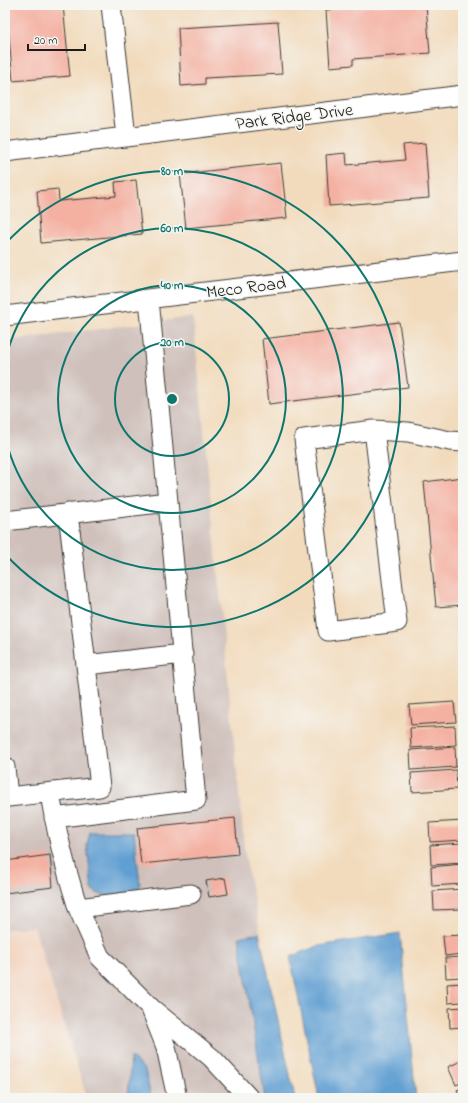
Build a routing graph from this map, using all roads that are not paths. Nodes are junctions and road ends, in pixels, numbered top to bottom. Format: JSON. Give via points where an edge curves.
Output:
{"nodes":[{"id":1,"x":111,"y":5,"type":"edge"},
{"id":2,"x":463,"y":95,"type":"edge"},
{"id":3,"x":126,"y":136,"type":"junction"},
{"id":4,"x":5,"y":152,"type":"edge"},
{"id":5,"x":463,"y":261,"type":"edge"},
{"id":6,"x":149,"y":299,"type":"junction"},
{"id":7,"x":5,"y":316,"type":"edge"},
{"id":8,"x":374,"y":430,"type":"junction"},
{"id":9,"x":463,"y":442,"type":"edge"},
{"id":10,"x":168,"y":502,"type":"junction"},
{"id":11,"x":68,"y":513,"type":"junction"},
{"id":12,"x":5,"y":521,"type":"edge"},
{"id":13,"x":183,"y":654,"type":"junction"},
{"id":14,"x":86,"y":665,"type":"junction"},
{"id":15,"x":5,"y":767,"type":"edge"},
{"id":16,"x":50,"y":793,"type":"junction"},
{"id":17,"x":7,"y":797,"type":"edge"},
{"id":18,"x":54,"y":818,"type":"junction"},
{"id":19,"x":190,"y":894,"type":"dead end"},
{"id":20,"x":78,"y":908,"type":"junction"},
{"id":21,"x":151,"y":1008,"type":"junction"},
{"id":22,"x":176,"y":1098,"type":"edge"},
{"id":23,"x":249,"y":1098,"type":"edge"}],
"edges":[{"from":1,"to":3,"type":"street"},
{"from":2,"to":3,"type":"street","name":"Park Ridge Drive"},
{"from":3,"to":4,"type":"street","name":"Park Ridge Drive"},
{"from":5,"to":6,"type":"street","name":"Meco Road"},
{"from":6,"to":7,"type":"street","name":"Meco Road"},
{"from":6,"to":10,"type":"street"},
{"from":8,"to":8,"type":"street","via":[[304,439],[328,631],[397,622]]},
{"from":8,"to":9,"type":"street","via":[[408,432]]},
{"from":10,"to":11,"type":"street"},
{"from":10,"to":13,"type":"street"},
{"from":11,"to":12,"type":"street"},
{"from":11,"to":14,"type":"street"},
{"from":13,"to":14,"type":"street"},
{"from":13,"to":18,"type":"street","via":[[196,800]]},
{"from":14,"to":16,"type":"street","via":[[100,787]]},
{"from":15,"to":17,"type":"street"},
{"from":16,"to":17,"type":"street"},
{"from":16,"to":18,"type":"street"},
{"from":18,"to":20,"type":"street"},
{"from":19,"to":20,"type":"street"},
{"from":20,"to":21,"type":"street","via":[[100,957]]},
{"from":21,"to":22,"type":"street","via":[[166,1046]]},
{"from":21,"to":23,"type":"street","via":[[212,1058]]}]}
